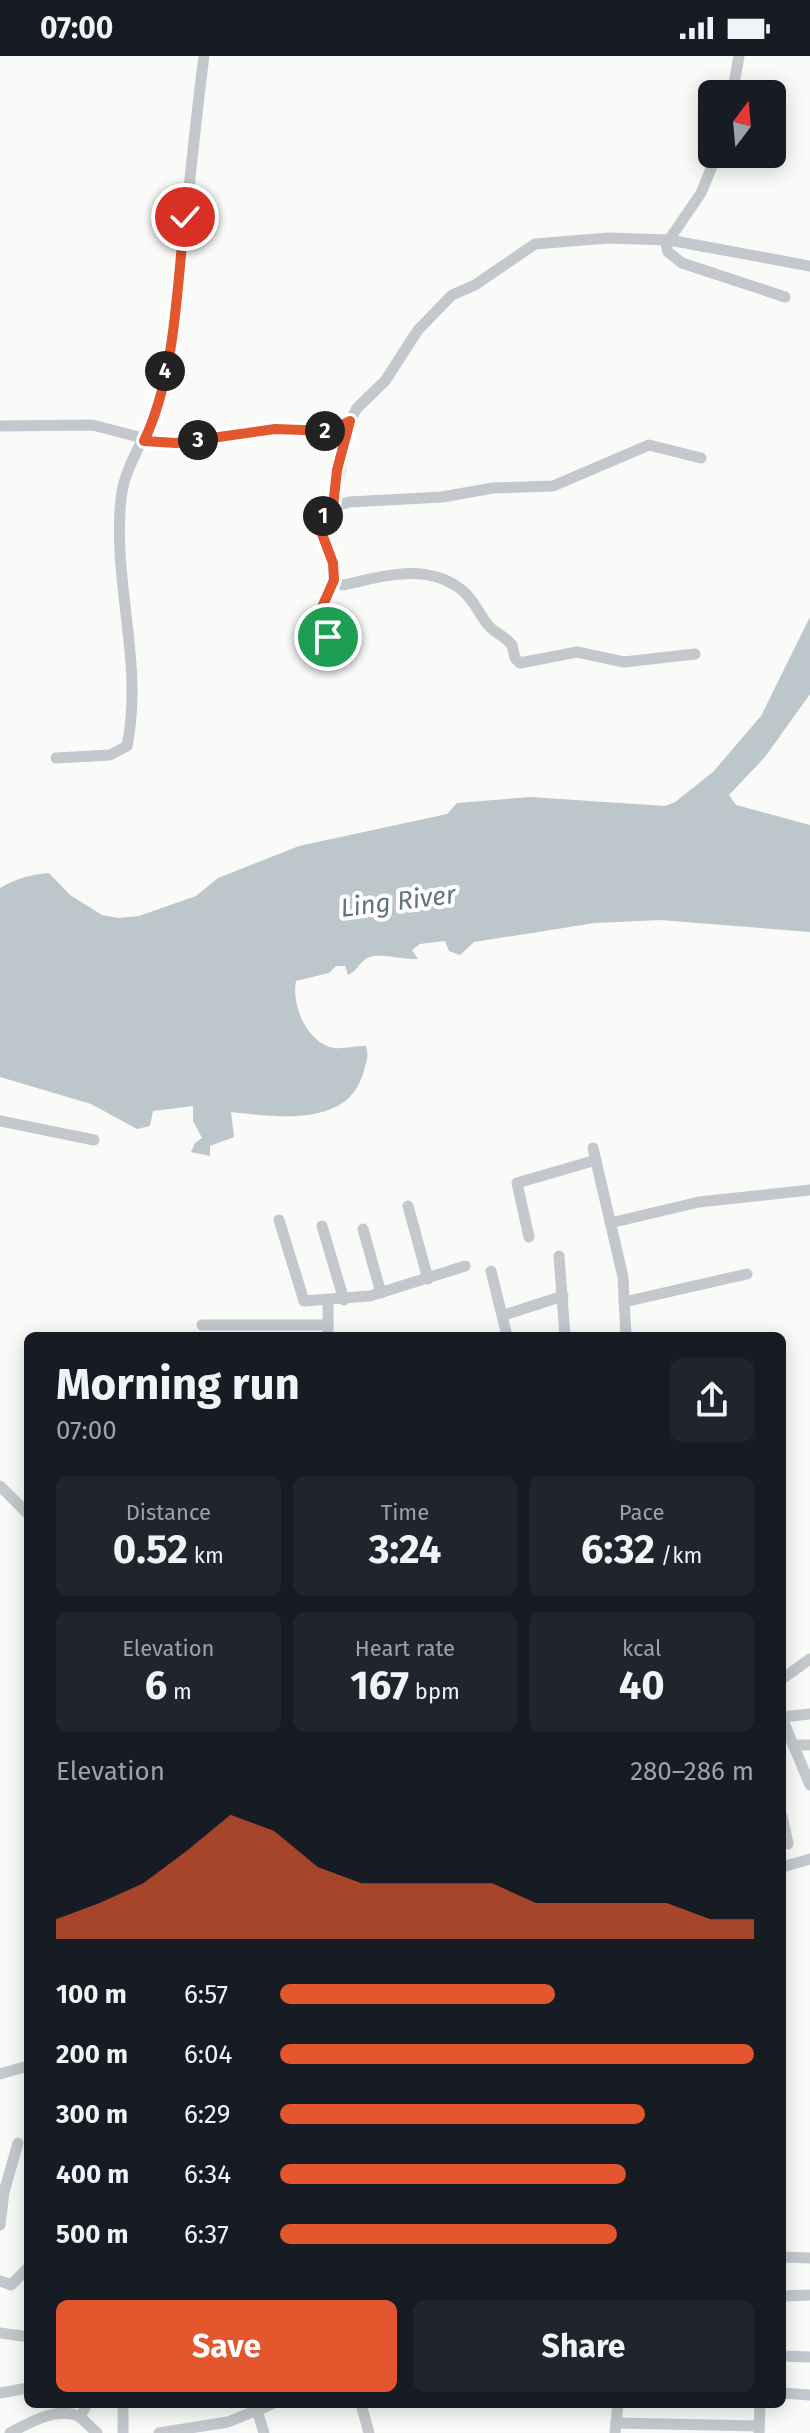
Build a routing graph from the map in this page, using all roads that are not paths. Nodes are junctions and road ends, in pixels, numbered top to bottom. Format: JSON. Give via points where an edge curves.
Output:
{"nodes":[{"id":1,"x":204,"y":56,"type":"edge"},
{"id":2,"x":739,"y":56,"type":"edge"},
{"id":3,"x":735,"y":80,"type":"edge"},
{"id":4,"x":711,"y":168,"type":"edge"},
{"id":5,"x":667,"y":240,"type":"junction"},
{"id":6,"x":810,"y":266,"type":"edge"},
{"id":7,"x":785,"y":297,"type":"dead end"},
{"id":8,"x":350,"y":421,"type":"junction"},
{"id":9,"x":0,"y":426,"type":"edge"},
{"id":10,"x":144,"y":441,"type":"junction"},
{"id":11,"x":701,"y":458,"type":"dead end"},
{"id":12,"x":333,"y":507,"type":"junction"},
{"id":13,"x":334,"y":580,"type":"junction"},
{"id":14,"x":328,"y":637,"type":"dead end"},
{"id":15,"x":695,"y":654,"type":"dead end"},
{"id":16,"x":56,"y":758,"type":"dead end"},
{"id":17,"x":0,"y":1121,"type":"edge"},
{"id":18,"x":94,"y":1140,"type":"dead end"},
{"id":19,"x":810,"y":1190,"type":"edge"},
{"id":20,"x":408,"y":1206,"type":"dead end"},
{"id":21,"x":279,"y":1220,"type":"dead end"},
{"id":22,"x":610,"y":1223,"type":"junction"},
{"id":23,"x":322,"y":1226,"type":"dead end"},
{"id":24,"x":363,"y":1229,"type":"dead end"},
{"id":25,"x":529,"y":1237,"type":"dead end"},
{"id":26,"x":559,"y":1256,"type":"dead end"},
{"id":27,"x":465,"y":1266,"type":"dead end"},
{"id":28,"x":491,"y":1271,"type":"dead end"},
{"id":29,"x":747,"y":1274,"type":"dead end"},
{"id":30,"x":428,"y":1279,"type":"junction"},
{"id":31,"x":381,"y":1293,"type":"junction"},
{"id":32,"x":563,"y":1296,"type":"junction"},
{"id":33,"x":344,"y":1300,"type":"junction"},
{"id":34,"x":328,"y":1301,"type":"junction"},
{"id":35,"x":624,"y":1302,"type":"junction"},
{"id":36,"x":504,"y":1315,"type":"junction"},
{"id":37,"x":202,"y":1325,"type":"dead end"},
{"id":38,"x":328,"y":1330,"type":"edge"},
{"id":39,"x":506,"y":1332,"type":"edge"},
{"id":40,"x":565,"y":1332,"type":"edge"},
{"id":41,"x":626,"y":1332,"type":"edge"},
{"id":42,"x":0,"y":1486,"type":"edge"},
{"id":43,"x":24,"y":1510,"type":"edge"},
{"id":44,"x":810,"y":1659,"type":"edge"},
{"id":45,"x":786,"y":1676,"type":"edge"},
{"id":46,"x":810,"y":1714,"type":"edge"},
{"id":47,"x":786,"y":1717,"type":"edge"},
{"id":48,"x":786,"y":1727,"type":"edge"},
{"id":49,"x":793,"y":1745,"type":"junction"},
{"id":50,"x":810,"y":1745,"type":"edge"},
{"id":51,"x":810,"y":1785,"type":"edge"},
{"id":52,"x":786,"y":1835,"type":"edge"},
{"id":53,"x":788,"y":1844,"type":"dead end"},
{"id":54,"x":810,"y":1859,"type":"edge"},
{"id":55,"x":786,"y":1866,"type":"edge"},
{"id":56,"x":24,"y":2067,"type":"edge"},
{"id":57,"x":0,"y":2074,"type":"edge"},
{"id":58,"x":18,"y":2143,"type":"dead end"},
{"id":59,"x":4,"y":2174,"type":"edge"},
{"id":60,"x":0,"y":2225,"type":"edge"},
{"id":61,"x":786,"y":2257,"type":"edge"},
{"id":62,"x":810,"y":2258,"type":"edge"},
{"id":63,"x":24,"y":2272,"type":"edge"},
{"id":64,"x":0,"y":2281,"type":"edge"},
{"id":65,"x":810,"y":2295,"type":"edge"},
{"id":66,"x":786,"y":2296,"type":"edge"},
{"id":67,"x":0,"y":2333,"type":"edge"},
{"id":68,"x":22,"y":2336,"type":"dead end"},
{"id":69,"x":786,"y":2356,"type":"edge"},
{"id":70,"x":810,"y":2357,"type":"edge"},
{"id":71,"x":24,"y":2389,"type":"edge"},
{"id":72,"x":0,"y":2393,"type":"edge"},
{"id":73,"x":786,"y":2393,"type":"edge"},
{"id":74,"x":810,"y":2395,"type":"edge"},
{"id":75,"x":85,"y":2408,"type":"edge"},
{"id":76,"x":123,"y":2408,"type":"edge"},
{"id":77,"x":261,"y":2408,"type":"edge"},
{"id":78,"x":362,"y":2408,"type":"edge"},
{"id":79,"x":618,"y":2408,"type":"edge"},
{"id":80,"x":760,"y":2408,"type":"edge"},
{"id":81,"x":257,"y":2410,"type":"junction"},
{"id":82,"x":80,"y":2417,"type":"junction"},
{"id":83,"x":224,"y":2428,"type":"edge"},
{"id":84,"x":616,"y":2428,"type":"edge"},
{"id":85,"x":759,"y":2430,"type":"edge"},
{"id":86,"x":10,"y":2433,"type":"edge"},
{"id":87,"x":97,"y":2433,"type":"edge"},
{"id":88,"x":117,"y":2433,"type":"edge"},
{"id":89,"x":123,"y":2433,"type":"edge"},
{"id":90,"x":159,"y":2433,"type":"edge"},
{"id":91,"x":264,"y":2433,"type":"edge"},
{"id":92,"x":369,"y":2433,"type":"edge"}],
"edges":[{"from":1,"to":10,"type":"street","via":[[168,354],[157,413]]},
{"from":2,"to":3,"type":"street"},
{"from":4,"to":5,"type":"street","via":[[701,193]]},
{"from":5,"to":6,"type":"street"},
{"from":5,"to":7,"type":"street","via":[[668,252],[682,263]]},
{"from":5,"to":8,"type":"street","via":[[535,244],[452,295],[418,330],[385,381]]},
{"from":8,"to":10,"type":"street","via":[[329,431],[275,429],[176,443]]},
{"from":8,"to":12,"type":"street"},
{"from":9,"to":10,"type":"street","via":[[93,425]]},
{"from":10,"to":16,"type":"street","via":[[125,474],[120,501],[121,596],[134,689],[127,746],[110,755]]},
{"from":11,"to":12,"type":"street","via":[[649,445],[553,486]]},
{"from":12,"to":13,"type":"street","via":[[319,526]]},
{"from":13,"to":14,"type":"street","via":[[322,607]]},
{"from":13,"to":15,"type":"street","via":[[344,585],[397,573],[440,579],[475,603],[487,624],[512,645],[520,663],[577,652],[624,662]]},
{"from":17,"to":18,"type":"street"},
{"from":19,"to":22,"type":"street","via":[[699,1202]]},
{"from":20,"to":30,"type":"street"},
{"from":21,"to":34,"type":"street","via":[[304,1301]]},
{"from":22,"to":25,"type":"street","via":[[594,1154],[517,1183]]},
{"from":22,"to":35,"type":"street"},
{"from":23,"to":33,"type":"street"},
{"from":24,"to":31,"type":"street"},
{"from":26,"to":32,"type":"street"},
{"from":27,"to":30,"type":"street"},
{"from":28,"to":36,"type":"street"},
{"from":29,"to":35,"type":"street"},
{"from":30,"to":31,"type":"street"},
{"from":31,"to":33,"type":"street"},
{"from":32,"to":36,"type":"street"},
{"from":32,"to":40,"type":"street"},
{"from":33,"to":34,"type":"street"},
{"from":34,"to":38,"type":"street"},
{"from":35,"to":41,"type":"street"},
{"from":36,"to":39,"type":"street"},
{"from":37,"to":38,"type":"street"},
{"from":42,"to":43,"type":"street"},
{"from":44,"to":45,"type":"street"},
{"from":46,"to":47,"type":"street"},
{"from":48,"to":49,"type":"street"},
{"from":49,"to":50,"type":"street"},
{"from":49,"to":51,"type":"street"},
{"from":52,"to":53,"type":"street"},
{"from":54,"to":55,"type":"street"},
{"from":56,"to":57,"type":"street"},
{"from":58,"to":59,"type":"street"},
{"from":59,"to":60,"type":"street"},
{"from":61,"to":62,"type":"street"},
{"from":63,"to":64,"type":"street","via":[[11,2285]]},
{"from":65,"to":66,"type":"street"},
{"from":67,"to":68,"type":"street"},
{"from":69,"to":70,"type":"street"},
{"from":71,"to":72,"type":"street"},
{"from":73,"to":74,"type":"street"},
{"from":75,"to":82,"type":"street"},
{"from":76,"to":89,"type":"street"},
{"from":77,"to":81,"type":"street"},
{"from":78,"to":92,"type":"street"},
{"from":79,"to":84,"type":"street"},
{"from":80,"to":85,"type":"street"},
{"from":81,"to":83,"type":"street"},
{"from":81,"to":91,"type":"street"},
{"from":82,"to":86,"type":"street","via":[[71,2412],[52,2415]]},
{"from":82,"to":87,"type":"street"},
{"from":83,"to":90,"type":"street"},
{"from":84,"to":85,"type":"street"},
{"from":87,"to":88,"type":"street"}]}
